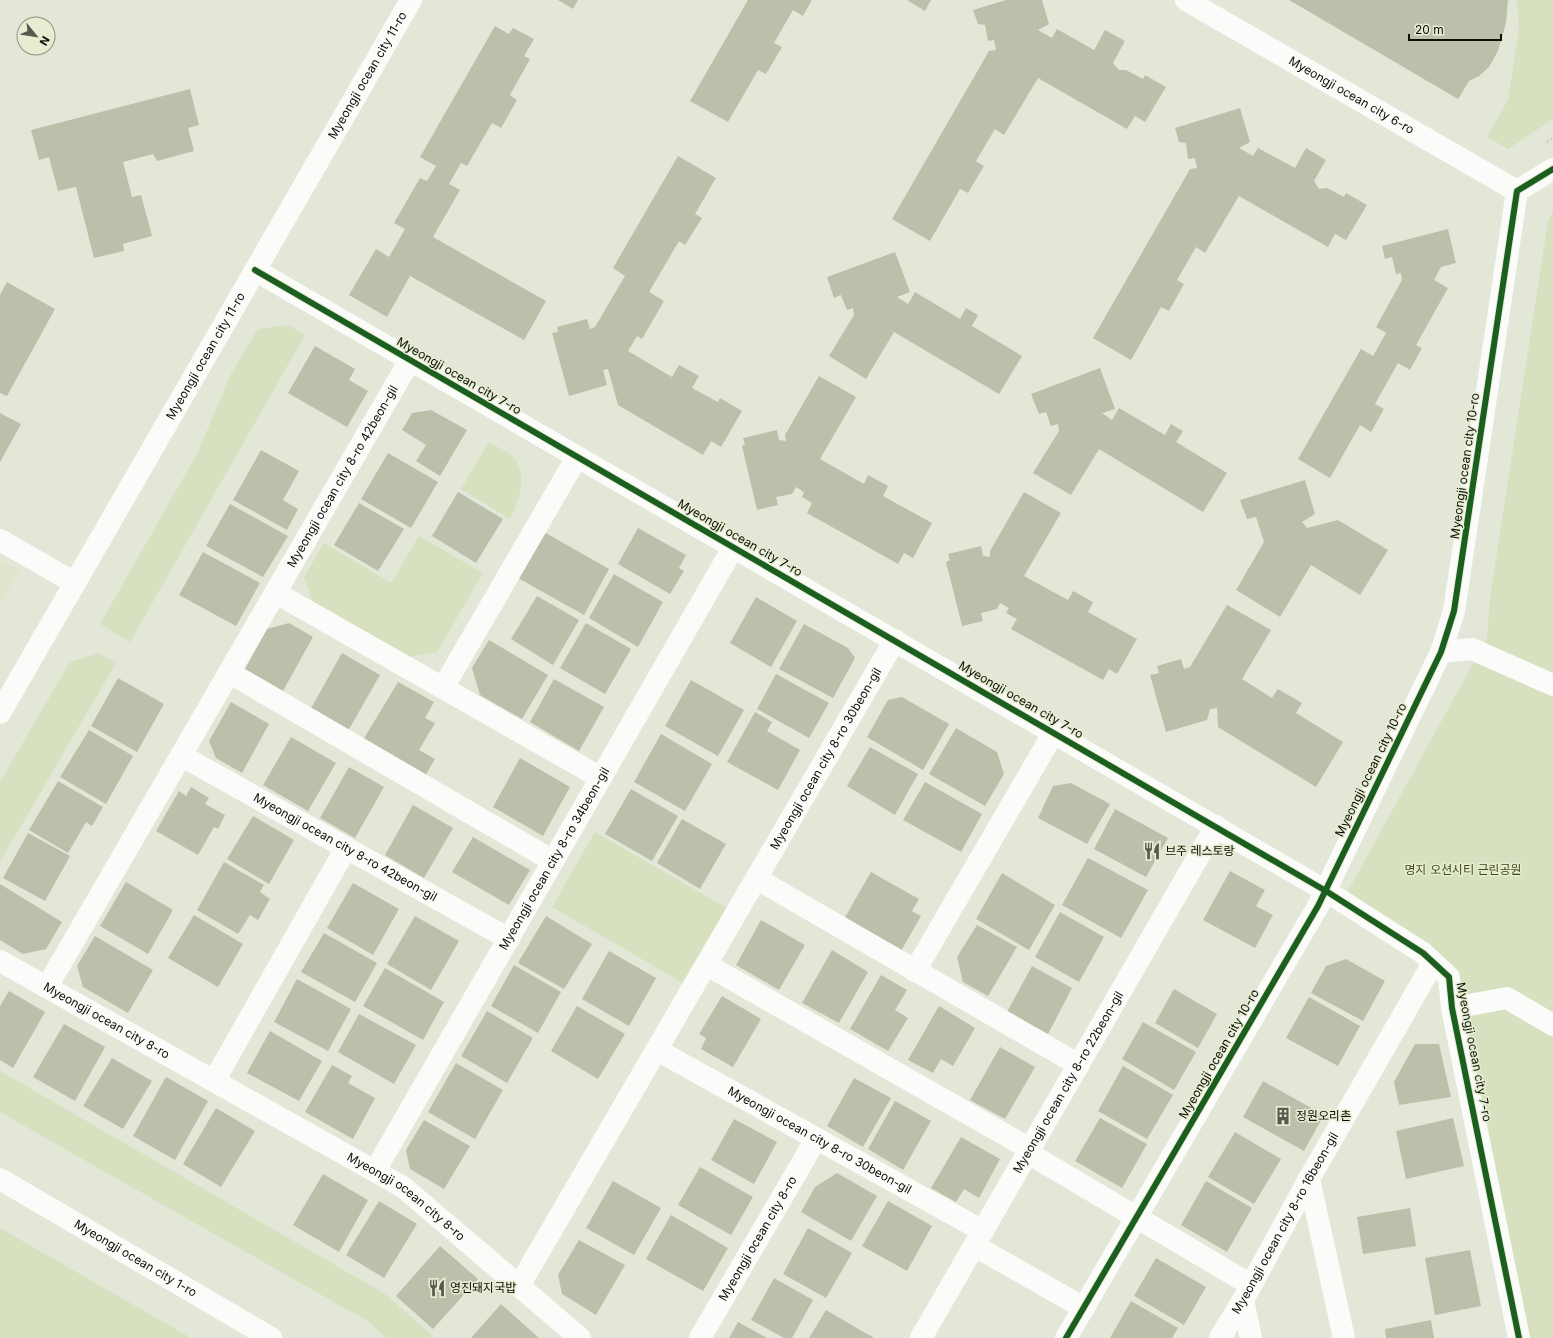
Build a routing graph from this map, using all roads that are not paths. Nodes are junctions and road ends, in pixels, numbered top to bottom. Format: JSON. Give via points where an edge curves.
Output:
{"nodes":[{"id":1,"x":411,"y":0,"type":"edge"},
{"id":2,"x":1186,"y":0,"type":"edge"},
{"id":3,"x":1553,"y":169,"type":"edge"},
{"id":4,"x":1517,"y":191,"type":"junction"},
{"id":5,"x":255,"y":270,"type":"junction"},
{"id":6,"x":410,"y":360,"type":"junction"},
{"id":7,"x":577,"y":458,"type":"junction"},
{"id":8,"x":0,"y":540,"type":"edge"},
{"id":9,"x":734,"y":546,"type":"junction"},
{"id":10,"x":75,"y":583,"type":"junction"},
{"id":11,"x":276,"y":593,"type":"junction"},
{"id":12,"x":895,"y":640,"type":"junction"},
{"id":13,"x":1440,"y":652,"type":"junction"},
{"id":14,"x":230,"y":673,"type":"junction"},
{"id":15,"x":1553,"y":685,"type":"edge"},
{"id":16,"x":443,"y":688,"type":"junction"},
{"id":17,"x":0,"y":713,"type":"edge"},
{"id":18,"x":1054,"y":732,"type":"junction"},
{"id":19,"x":182,"y":756,"type":"junction"},
{"id":20,"x":601,"y":778,"type":"junction"},
{"id":21,"x":1216,"y":826,"type":"junction"},
{"id":22,"x":346,"y":848,"type":"junction"},
{"id":23,"x":553,"y":861,"type":"junction"},
{"id":24,"x":756,"y":878,"type":"junction"},
{"id":25,"x":1325,"y":891,"type":"junction"},
{"id":26,"x":509,"y":939,"type":"junction"},
{"id":27,"x":0,"y":961,"type":"edge"},
{"id":28,"x":1433,"y":963,"type":"junction"},
{"id":29,"x":707,"y":965,"type":"junction"},
{"id":30,"x":915,"y":971,"type":"junction"},
{"id":31,"x":47,"y":987,"type":"junction"},
{"id":32,"x":1452,"y":1008,"type":"junction"},
{"id":33,"x":1553,"y":1025,"type":"edge"},
{"id":34,"x":657,"y":1050,"type":"junction"},
{"id":35,"x":1078,"y":1065,"type":"junction"},
{"id":36,"x":214,"y":1081,"type":"junction"},
{"id":37,"x":816,"y":1139,"type":"junction"},
{"id":38,"x":1029,"y":1151,"type":"junction"},
{"id":39,"x":375,"y":1171,"type":"junction"},
{"id":40,"x":0,"y":1179,"type":"edge"},
{"id":41,"x":1309,"y":1179,"type":"junction"},
{"id":42,"x":1136,"y":1217,"type":"junction"},
{"id":43,"x":979,"y":1238,"type":"junction"},
{"id":44,"x":519,"y":1286,"type":"junction"},
{"id":45,"x":1247,"y":1292,"type":"junction"},
{"id":46,"x":1084,"y":1308,"type":"junction"},
{"id":47,"x":271,"y":1338,"type":"edge"},
{"id":48,"x":580,"y":1338,"type":"edge"},
{"id":49,"x":700,"y":1338,"type":"edge"},
{"id":50,"x":921,"y":1338,"type":"edge"},
{"id":51,"x":1066,"y":1338,"type":"edge"},
{"id":52,"x":1220,"y":1338,"type":"edge"},
{"id":53,"x":1251,"y":1338,"type":"edge"},
{"id":54,"x":1344,"y":1338,"type":"edge"},
{"id":55,"x":1519,"y":1338,"type":"edge"}],
"edges":[{"from":1,"to":5,"type":"street","name":"Myeongji ocean city 11-ro"},
{"from":2,"to":4,"type":"street","name":"Myeongji ocean city 6-ro"},
{"from":3,"to":4,"type":"street"},
{"from":4,"to":13,"type":"street","name":"Myeongji ocean city 10-ro","via":[[1454,611]]},
{"from":5,"to":6,"type":"street","name":"Myeongji ocean city 7-ro"},
{"from":5,"to":10,"type":"street","name":"Myeongji ocean city 11-ro"},
{"from":6,"to":7,"type":"street","name":"Myeongji ocean city 7-ro"},
{"from":6,"to":11,"type":"street","name":"Myeongji ocean city 8-ro 42beon-gil"},
{"from":7,"to":9,"type":"street","name":"Myeongji ocean city 7-ro"},
{"from":7,"to":16,"type":"street"},
{"from":8,"to":10,"type":"street"},
{"from":9,"to":12,"type":"street","name":"Myeongji ocean city 7-ro"},
{"from":9,"to":20,"type":"street","name":"Myeongji ocean city 8-ro 34beon-gil"},
{"from":10,"to":17,"type":"street","name":"Myeongji ocean city 11-ro"},
{"from":11,"to":14,"type":"street","name":"Myeongji ocean city 8-ro 42beon-gil"},
{"from":11,"to":16,"type":"street"},
{"from":12,"to":18,"type":"street","name":"Myeongji ocean city 7-ro"},
{"from":12,"to":24,"type":"street","name":"Myeongji ocean city 8-ro 30beon-gil"},
{"from":13,"to":15,"type":"street","via":[[1472,649]]},
{"from":13,"to":25,"type":"street","name":"Myeongji ocean city 10-ro"},
{"from":14,"to":19,"type":"street","name":"Myeongji ocean city 8-ro 42beon-gil"},
{"from":14,"to":23,"type":"street"},
{"from":16,"to":20,"type":"street"},
{"from":18,"to":21,"type":"street","name":"Myeongji ocean city 7-ro"},
{"from":18,"to":30,"type":"street","name":"Myeongji ocean city 7-ro"},
{"from":19,"to":22,"type":"street","name":"Myeongji ocean city 8-ro 42beon-gil"},
{"from":19,"to":31,"type":"street","name":"Myeongji ocean city 8-ro 42beon-gil"},
{"from":20,"to":23,"type":"street","name":"Myeongji ocean city 8-ro 34beon-gil"},
{"from":21,"to":25,"type":"street","name":"Myeongji ocean city 7-ro"},
{"from":21,"to":35,"type":"street","name":"Myeongji ocean city 8-ro 22beon-gil"},
{"from":22,"to":26,"type":"street","name":"Myeongji ocean city 8-ro 42beon-gil"},
{"from":22,"to":36,"type":"street"},
{"from":23,"to":26,"type":"street","name":"Myeongji ocean city 8-ro 34beon-gil"},
{"from":24,"to":29,"type":"street","name":"Myeongji ocean city 8-ro 30beon-gil"},
{"from":24,"to":30,"type":"street"},
{"from":25,"to":28,"type":"street","name":"Myeongji ocean city 7-ro","via":[[1423,953]]},
{"from":25,"to":42,"type":"street","name":"Myeongji ocean city 10-ro"},
{"from":26,"to":39,"type":"street","name":"Myeongji ocean city 8-ro 34beon-gil"},
{"from":27,"to":31,"type":"street","name":"Myeongji ocean city 8-ro"},
{"from":28,"to":32,"type":"street","name":"Myeongji ocean city 7-ro","via":[[1449,977]]},
{"from":28,"to":41,"type":"street","name":"Myeongji ocean city 8-ro 16beon-gil"},
{"from":29,"to":34,"type":"street","name":"Myeongji ocean city 8-ro 30beon-gil"},
{"from":29,"to":38,"type":"street"},
{"from":30,"to":35,"type":"street"},
{"from":31,"to":36,"type":"street","name":"Myeongji ocean city 8-ro"},
{"from":32,"to":33,"type":"street","via":[[1507,998]]},
{"from":32,"to":55,"type":"street","name":"Myeongji ocean city 7-ro"},
{"from":34,"to":37,"type":"street","name":"Myeongji ocean city 8-ro 30beon-gil"},
{"from":34,"to":44,"type":"street","name":"Myeongji ocean city 8-ro 30beon-gil"},
{"from":35,"to":38,"type":"street","name":"Myeongji ocean city 8-ro 22beon-gil"},
{"from":36,"to":39,"type":"street","name":"Myeongji ocean city 8-ro"},
{"from":37,"to":43,"type":"street","name":"Myeongji ocean city 8-ro 30beon-gil"},
{"from":37,"to":49,"type":"street","name":"Myeongji ocean city 8-ro"},
{"from":38,"to":42,"type":"street"},
{"from":38,"to":43,"type":"street","name":"Myeongji ocean city 8-ro 22beon-gil"},
{"from":39,"to":44,"type":"street","name":"Myeongji ocean city 8-ro","via":[[403,1187]]},
{"from":40,"to":47,"type":"street","name":"Myeongji ocean city 1-ro"},
{"from":41,"to":45,"type":"street","name":"Myeongji ocean city 8-ro 16beon-gil"},
{"from":41,"to":54,"type":"street"},
{"from":42,"to":45,"type":"street"},
{"from":42,"to":46,"type":"street","name":"Myeongji ocean city 10-ro"},
{"from":43,"to":46,"type":"street","name":"Myeongji ocean city 8-ro 30beon-gil"},
{"from":43,"to":50,"type":"street","name":"Myeongji ocean city 8-ro 22beon-gil"},
{"from":44,"to":48,"type":"street","name":"Myeongji ocean city 8-ro"},
{"from":45,"to":52,"type":"street","name":"Myeongji ocean city 8-ro 16beon-gil"},
{"from":45,"to":53,"type":"street"},
{"from":46,"to":51,"type":"street","name":"Myeongji ocean city 10-ro"}]}
